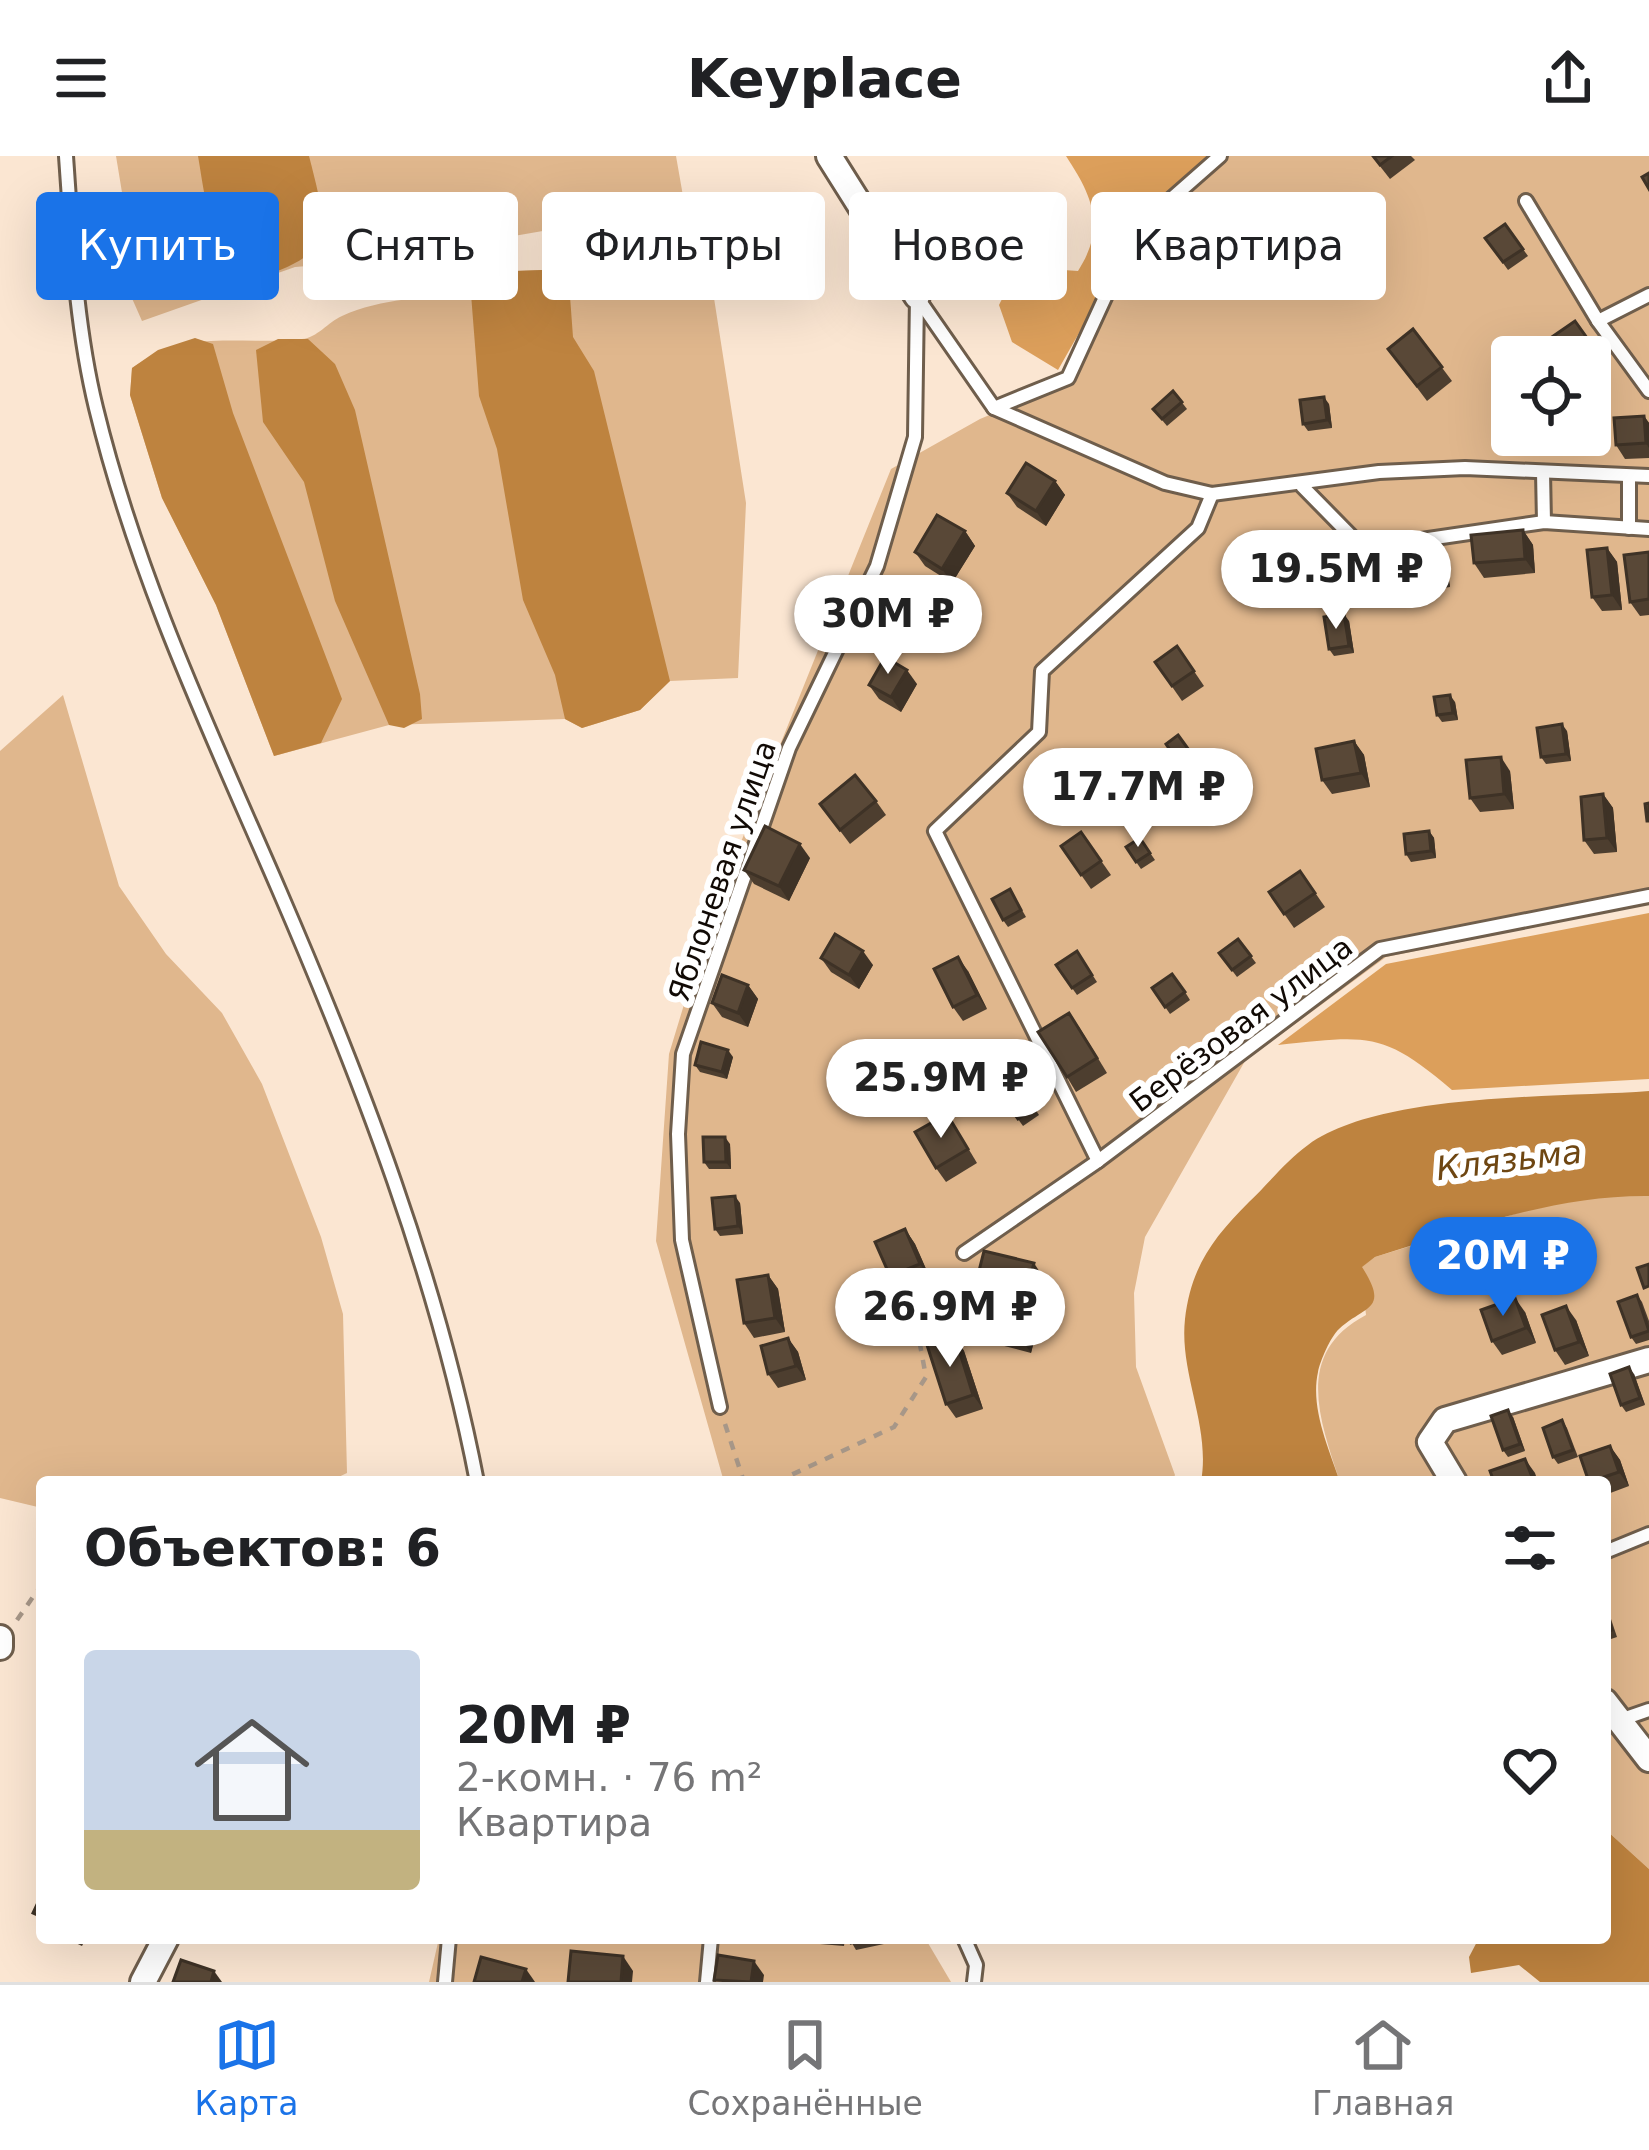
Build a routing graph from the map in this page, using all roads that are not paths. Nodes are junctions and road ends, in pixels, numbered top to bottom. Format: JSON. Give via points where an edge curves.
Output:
{"nodes":[{"id":1,"x":66,"y":156,"type":"edge"},
{"id":2,"x":829,"y":156,"type":"edge"},
{"id":3,"x":1220,"y":156,"type":"edge"},
{"id":4,"x":851,"y":192,"type":"edge"},
{"id":5,"x":1526,"y":201,"type":"dead end"},
{"id":6,"x":1649,"y":295,"type":"edge"},
{"id":7,"x":916,"y":300,"type":"edge"},
{"id":8,"x":919,"y":300,"type":"edge"},
{"id":9,"x":1598,"y":321,"type":"junction"},
{"id":10,"x":1649,"y":392,"type":"edge"},
{"id":11,"x":994,"y":408,"type":"junction"},
{"id":12,"x":1543,"y":472,"type":"junction"},
{"id":13,"x":1629,"y":476,"type":"junction"},
{"id":14,"x":1649,"y":476,"type":"edge"},
{"id":15,"x":1302,"y":485,"type":"junction"},
{"id":16,"x":1212,"y":494,"type":"junction"},
{"id":17,"x":1544,"y":522,"type":"junction"},
{"id":18,"x":1629,"y":528,"type":"junction"},
{"id":19,"x":1649,"y":529,"type":"edge"},
{"id":20,"x":1649,"y":896,"type":"edge"},
{"id":21,"x":1097,"y":1161,"type":"junction"},
{"id":22,"x":964,"y":1252,"type":"road end"},
{"id":23,"x":1649,"y":1360,"type":"edge"},
{"id":24,"x":720,"y":1407,"type":"road end"},
{"id":25,"x":476,"y":1476,"type":"edge"},
{"id":26,"x":1450,"y":1476,"type":"edge"},
{"id":27,"x":1649,"y":1534,"type":"edge"},
{"id":28,"x":1611,"y":1550,"type":"edge"},
{"id":29,"x":1649,"y":1710,"type":"edge"},
{"id":30,"x":1612,"y":1711,"type":"edge"},
{"id":31,"x":1649,"y":1759,"type":"edge"},
{"id":32,"x":163,"y":1944,"type":"edge"},
{"id":33,"x":448,"y":1944,"type":"edge"},
{"id":34,"x":710,"y":1944,"type":"edge"},
{"id":35,"x":967,"y":1944,"type":"edge"},
{"id":36,"x":143,"y":1982,"type":"edge"},
{"id":37,"x":445,"y":1982,"type":"edge"},
{"id":38,"x":707,"y":1982,"type":"edge"},
{"id":39,"x":974,"y":1982,"type":"edge"}],
"edges":[{"from":1,"to":25,"type":"lane","via":[[95,405],[139,555],[405,1217],[441,1321]]},
{"from":2,"to":4,"type":"street"},
{"from":3,"to":11,"type":"lane","via":[[1154,214],[1067,378]]},
{"from":5,"to":9,"type":"lane"},
{"from":6,"to":9,"type":"lane"},
{"from":7,"to":24,"type":"lane","name":"Яблоневая улица","via":[[915,437],[878,566],[789,748],[683,1054],[682,1240]]},
{"from":8,"to":11,"type":"lane"},
{"from":9,"to":10,"type":"lane"},
{"from":11,"to":16,"type":"lane","via":[[1165,483]]},
{"from":12,"to":13,"type":"lane"},
{"from":12,"to":15,"type":"lane","via":[[1444,469]]},
{"from":12,"to":17,"type":"lane"},
{"from":13,"to":14,"type":"lane"},
{"from":13,"to":18,"type":"lane"},
{"from":15,"to":16,"type":"lane"},
{"from":15,"to":17,"type":"lane","via":[[1355,540],[1401,543]]},
{"from":16,"to":21,"type":"lane","via":[[1198,528],[1042,671],[1039,732],[935,831]]},
{"from":17,"to":18,"type":"lane"},
{"from":18,"to":19,"type":"lane"},
{"from":20,"to":21,"type":"lane","name":"Берёзовая улица","via":[[1380,949]]},
{"from":21,"to":22,"type":"lane","name":"Берёзовая улица"},
{"from":23,"to":26,"type":"street","via":[[1445,1420],[1430,1442]]},
{"from":27,"to":28,"type":"lane"},
{"from":29,"to":30,"type":"lane"},
{"from":30,"to":31,"type":"street"},
{"from":32,"to":36,"type":"street"},
{"from":33,"to":37,"type":"lane"},
{"from":34,"to":38,"type":"lane"},
{"from":35,"to":39,"type":"lane"}]}
